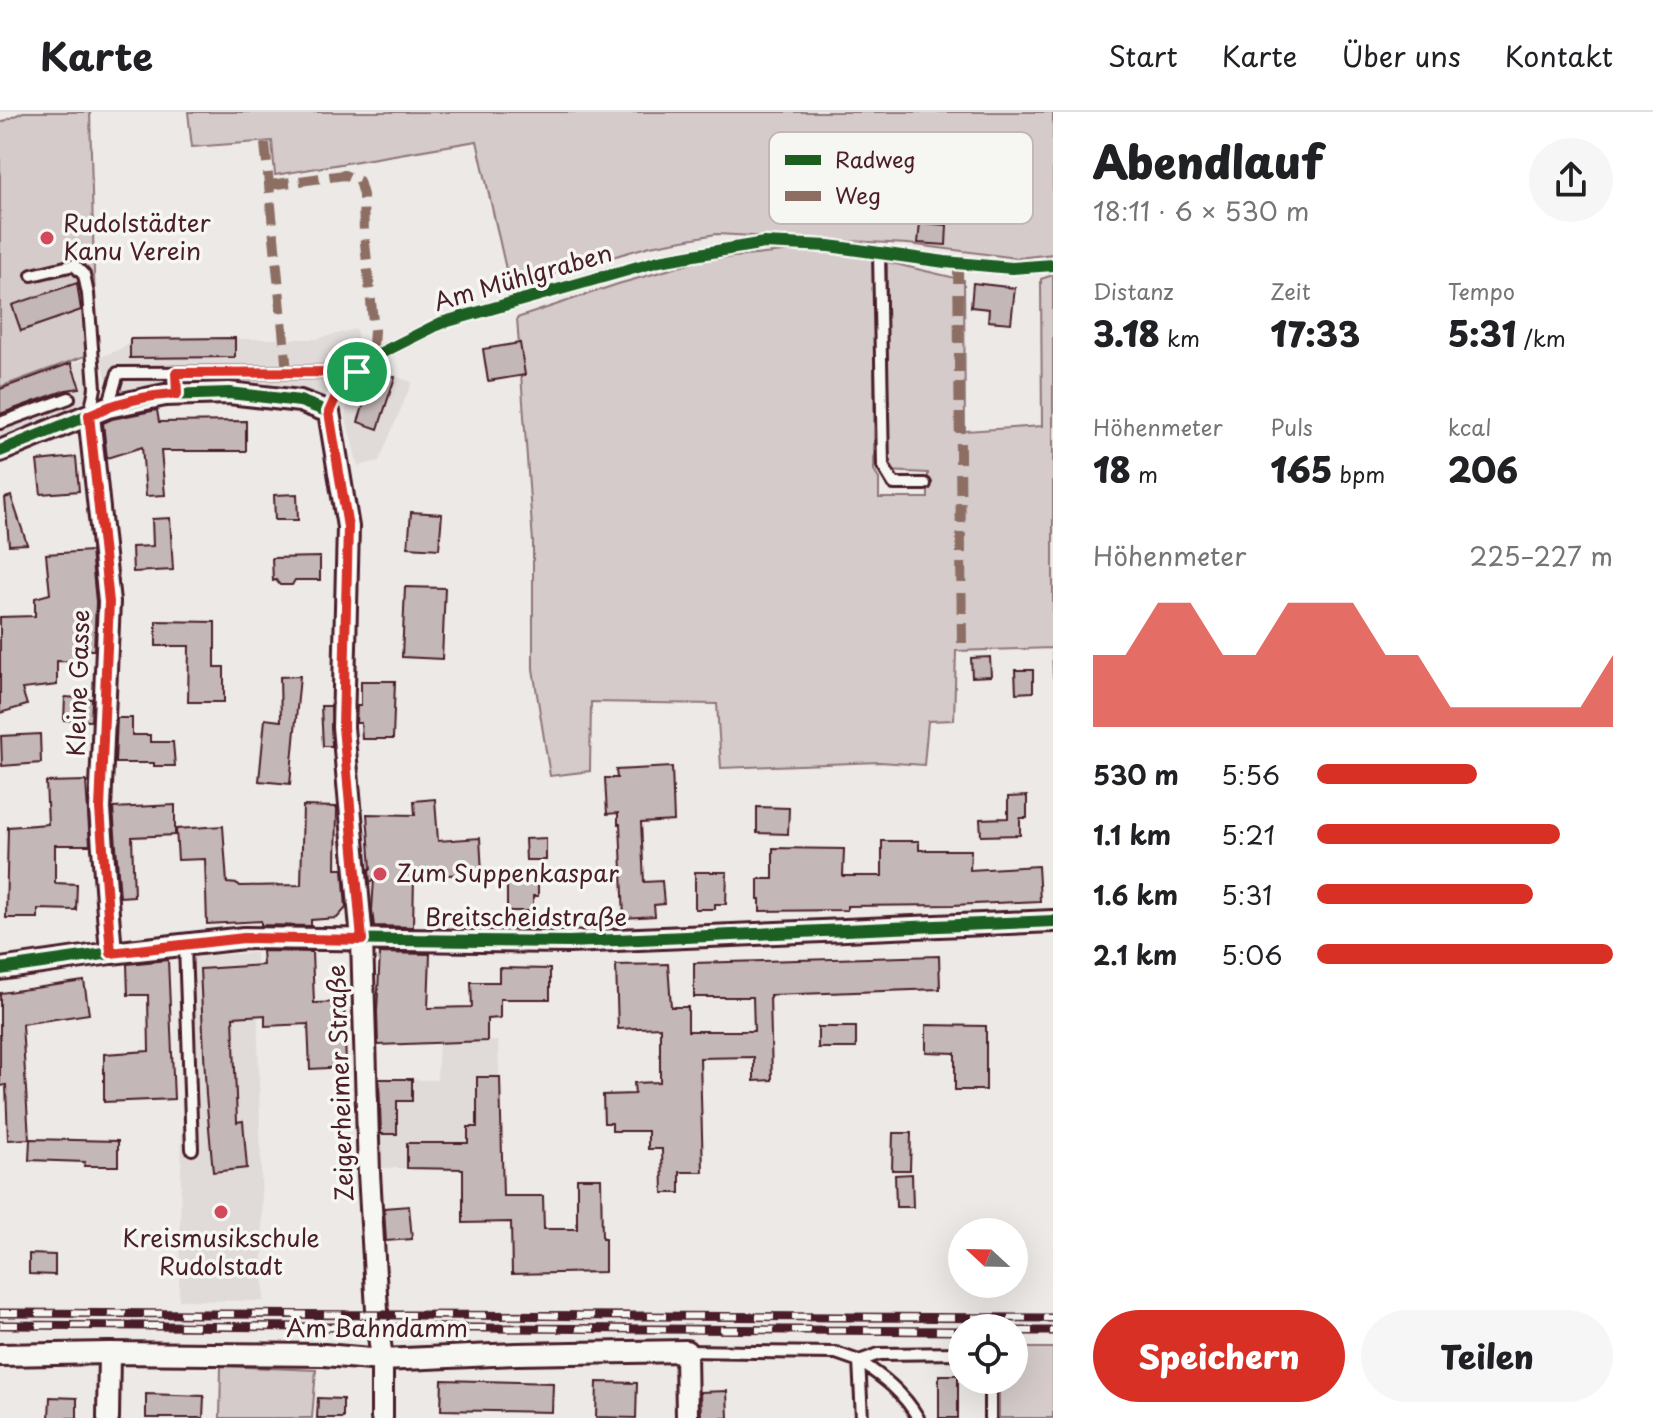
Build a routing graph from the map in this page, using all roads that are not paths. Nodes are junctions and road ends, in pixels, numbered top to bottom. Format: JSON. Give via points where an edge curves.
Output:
{"nodes":[{"id":1,"x":879,"y":253,"type":"junction"},
{"id":2,"x":1053,"y":265,"type":"edge"},
{"id":3,"x":32,"y":275,"type":"dead end"},
{"id":4,"x":249,"y":372,"type":"junction"},
{"id":5,"x":357,"y":372,"type":"junction"},
{"id":6,"x":176,"y":373,"type":"junction"},
{"id":7,"x":177,"y":394,"type":"junction"},
{"id":8,"x":249,"y":395,"type":"junction"},
{"id":9,"x":69,"y":398,"type":"dead end"},
{"id":10,"x":99,"y":411,"type":"junction"},
{"id":11,"x":329,"y":412,"type":"junction"},
{"id":12,"x":0,"y":423,"type":"edge"},
{"id":13,"x":0,"y":451,"type":"edge"},
{"id":14,"x":925,"y":484,"type":"dead end"},
{"id":15,"x":1053,"y":921,"type":"edge"},
{"id":16,"x":362,"y":940,"type":"junction"},
{"id":17,"x":185,"y":945,"type":"junction"},
{"id":18,"x":111,"y":953,"type":"junction"},
{"id":19,"x":0,"y":969,"type":"edge"},
{"id":20,"x":192,"y":1149,"type":"dead end"},
{"id":21,"x":686,"y":1351,"type":"junction"},
{"id":22,"x":109,"y":1353,"type":"junction"},
{"id":23,"x":948,"y":1353,"type":"edge"},
{"id":24,"x":0,"y":1355,"type":"edge"},
{"id":25,"x":382,"y":1360,"type":"junction"},
{"id":26,"x":859,"y":1361,"type":"junction"},
{"id":27,"x":990,"y":1394,"type":"edge"},
{"id":28,"x":108,"y":1418,"type":"edge"},
{"id":29,"x":382,"y":1418,"type":"edge"},
{"id":30,"x":687,"y":1418,"type":"edge"},
{"id":31,"x":862,"y":1418,"type":"edge"},
{"id":32,"x":918,"y":1418,"type":"edge"},
{"id":33,"x":990,"y":1418,"type":"edge"}],
"edges":[{"from":1,"to":2,"type":"lane","name":"Am Mühlgraben","via":[[1012,268]]},
{"from":1,"to":5,"type":"lane","name":"Am Mühlgraben","via":[[764,243],[659,261],[441,323],[379,354]]},
{"from":1,"to":14,"type":"lane","via":[[883,466],[894,484]]},
{"from":3,"to":10,"type":"lane","via":[[74,265],[84,275]]},
{"from":4,"to":5,"type":"lane"},
{"from":4,"to":6,"type":"lane"},
{"from":4,"to":8,"type":"lane"},
{"from":5,"to":11,"type":"lane","name":"Am Mühlgraben","via":[[341,385]]},
{"from":6,"to":7,"type":"lane"},
{"from":6,"to":10,"type":"lane","via":[[118,373]]},
{"from":7,"to":8,"type":"street"},
{"from":7,"to":10,"type":"street"},
{"from":8,"to":11,"type":"street","via":[[300,401]]},
{"from":9,"to":12,"type":"lane"},
{"from":10,"to":13,"type":"street"},
{"from":10,"to":18,"type":"street","name":"Kleine Gasse","via":[[109,602],[100,809]]},
{"from":11,"to":16,"type":"street","name":"Zeigerheimer Straße","via":[[348,527],[343,727]]},
{"from":15,"to":16,"type":"street","name":"Breitscheidstraße","via":[[569,942]]},
{"from":16,"to":17,"type":"street","name":"Breitscheidstraße","via":[[244,938]]},
{"from":16,"to":25,"type":"street","name":"Zeigerheimer Straße","via":[[369,1173]]},
{"from":17,"to":18,"type":"street","name":"Breitscheidstraße"},
{"from":17,"to":20,"type":"lane"},
{"from":18,"to":19,"type":"street","name":"Breitscheidstraße"},
{"from":21,"to":25,"type":"street","name":"Am Bahndamm"},
{"from":21,"to":26,"type":"lane","via":[[836,1353]]},
{"from":21,"to":30,"type":"street"},
{"from":22,"to":24,"type":"street","name":"Am Bahndamm"},
{"from":22,"to":25,"type":"street","name":"Am Bahndamm"},
{"from":22,"to":28,"type":"street"},
{"from":23,"to":26,"type":"lane","via":[[879,1354]]},
{"from":25,"to":29,"type":"street","name":"Zeigerheimer Straße"},
{"from":26,"to":31,"type":"lane"},
{"from":26,"to":32,"type":"lane","via":[[890,1382]]},
{"from":27,"to":33,"type":"lane"}]}
